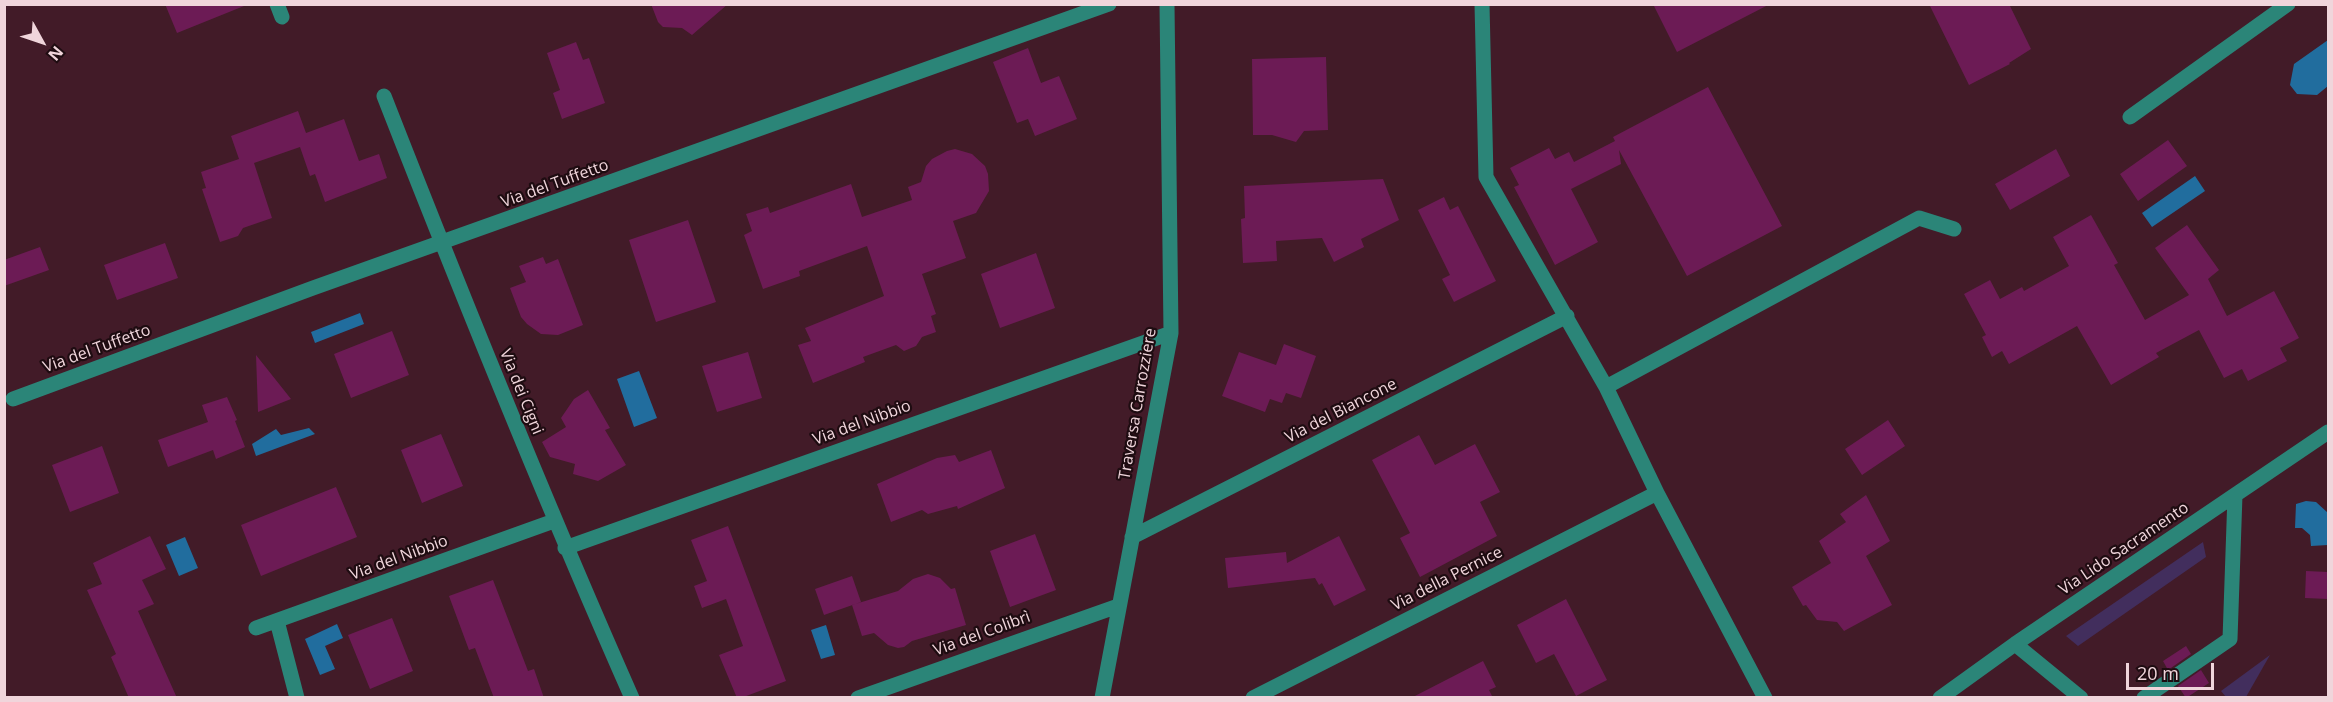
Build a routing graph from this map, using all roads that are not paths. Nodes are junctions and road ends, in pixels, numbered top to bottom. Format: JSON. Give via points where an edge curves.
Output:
{"nodes":[{"id":1,"x":1109,"y":4,"type":"edge"},
{"id":2,"x":1167,"y":4,"type":"edge"},
{"id":3,"x":1482,"y":4,"type":"edge"},
{"id":4,"x":2288,"y":4,"type":"edge"},
{"id":5,"x":384,"y":96,"type":"dead end"},
{"id":6,"x":2130,"y":117,"type":"dead end"},
{"id":7,"x":1954,"y":230,"type":"dead end"},
{"id":8,"x":442,"y":244,"type":"junction"},
{"id":9,"x":1567,"y":316,"type":"junction"},
{"id":10,"x":1171,"y":333,"type":"junction"},
{"id":11,"x":1606,"y":387,"type":"junction"},
{"id":12,"x":13,"y":399,"type":"dead end"},
{"id":13,"x":2328,"y":432,"type":"edge"},
{"id":14,"x":1657,"y":493,"type":"junction"},
{"id":15,"x":2235,"y":495,"type":"junction"},
{"id":16,"x":554,"y":521,"type":"junction"},
{"id":17,"x":1132,"y":537,"type":"junction"},
{"id":18,"x":565,"y":548,"type":"junction"},
{"id":19,"x":1118,"y":606,"type":"junction"},
{"id":20,"x":277,"y":621,"type":"junction"},
{"id":21,"x":256,"y":627,"type":"dead end"},
{"id":22,"x":2015,"y":644,"type":"junction"},
{"id":23,"x":297,"y":698,"type":"edge"},
{"id":24,"x":632,"y":698,"type":"edge"},
{"id":25,"x":858,"y":698,"type":"edge"},
{"id":26,"x":1102,"y":698,"type":"edge"},
{"id":27,"x":1253,"y":698,"type":"edge"},
{"id":28,"x":1765,"y":698,"type":"edge"},
{"id":29,"x":1940,"y":698,"type":"edge"},
{"id":30,"x":2081,"y":698,"type":"edge"},
{"id":31,"x":2144,"y":698,"type":"edge"}],
"edges":[{"from":1,"to":8,"type":"street","name":"Via del Tuffetto"},
{"from":2,"to":10,"type":"street","name":"Traversa Carrozziere"},
{"from":3,"to":9,"type":"street","via":[[1486,177]]},
{"from":4,"to":6,"type":"street"},
{"from":5,"to":8,"type":"street","name":"Via dei Cigni"},
{"from":7,"to":11,"type":"street","via":[[1919,218]]},
{"from":8,"to":12,"type":"street","name":"Via del Tuffetto"},
{"from":8,"to":16,"type":"street","name":"Via dei Cigni"},
{"from":9,"to":11,"type":"street"},
{"from":9,"to":17,"type":"street","name":"Via del Biancone"},
{"from":10,"to":17,"type":"street","name":"Traversa Carrozziere"},
{"from":10,"to":18,"type":"street","name":"Via del Nibbio"},
{"from":11,"to":14,"type":"street"},
{"from":13,"to":15,"type":"street","name":"Via Lido Sacramento"},
{"from":14,"to":27,"type":"street","name":"Via della Pernice"},
{"from":14,"to":28,"type":"street"},
{"from":15,"to":22,"type":"street","name":"Via Lido Sacramento"},
{"from":15,"to":31,"type":"street","via":[[2230,639]]},
{"from":16,"to":18,"type":"street","name":"Via dei Cigni"},
{"from":16,"to":20,"type":"street","name":"Via del Nibbio"},
{"from":17,"to":19,"type":"street","name":"Traversa Carrozziere"},
{"from":18,"to":24,"type":"street","name":"Via dei Cigni"},
{"from":19,"to":25,"type":"street","name":"Via del Colibrì"},
{"from":19,"to":26,"type":"street","name":"Traversa Carrozziere"},
{"from":20,"to":21,"type":"street","name":"Via del Nibbio"},
{"from":20,"to":23,"type":"street"},
{"from":22,"to":29,"type":"street","name":"Via Lido Sacramento"},
{"from":22,"to":30,"type":"street"}]}
